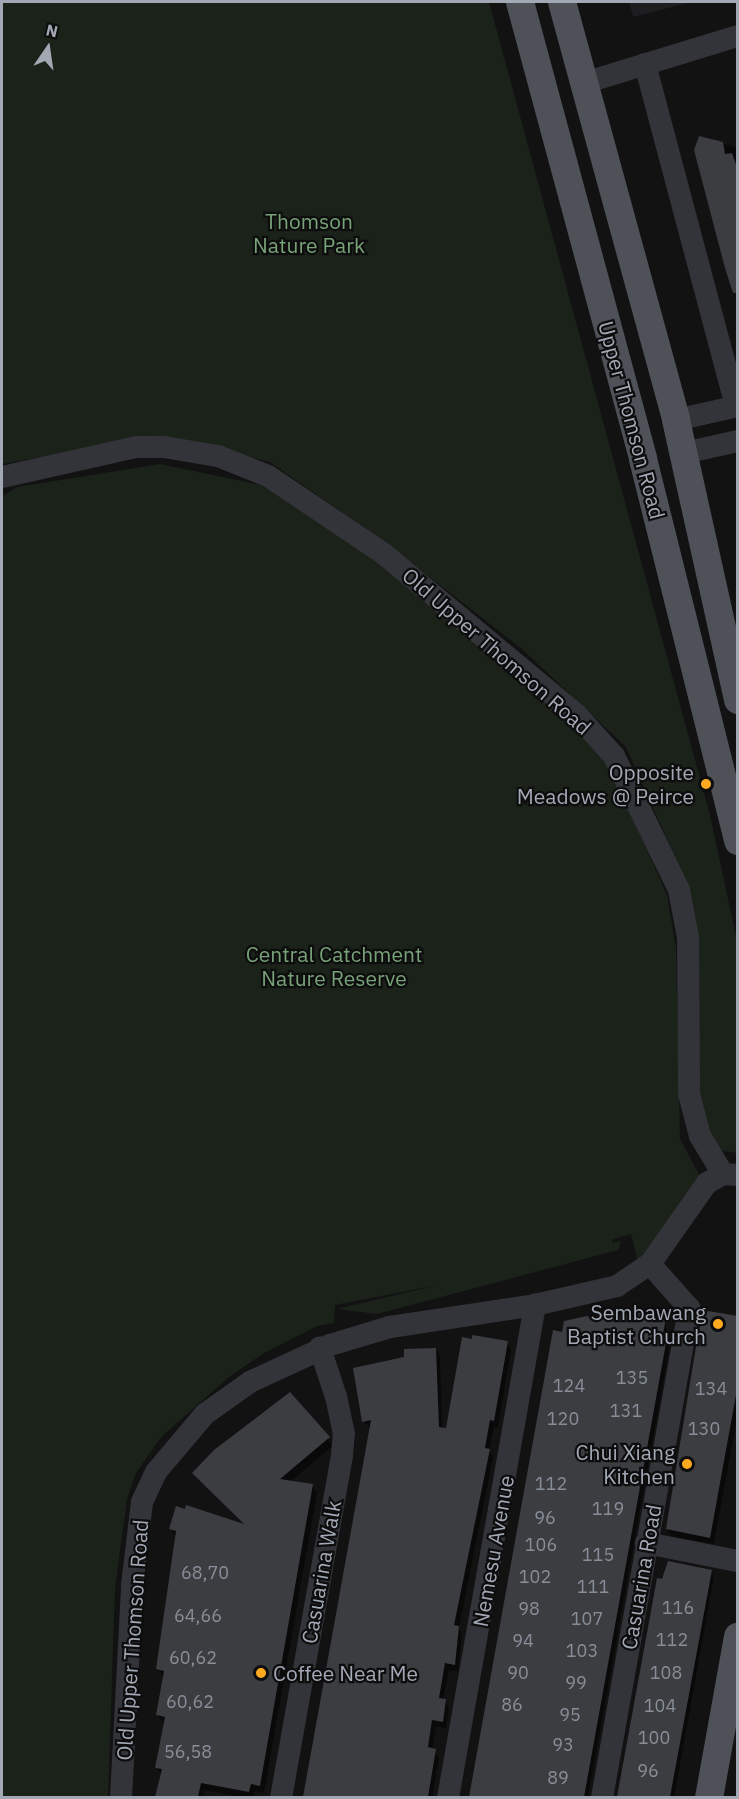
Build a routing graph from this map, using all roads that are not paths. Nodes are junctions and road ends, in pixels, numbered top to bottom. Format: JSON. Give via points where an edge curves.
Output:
{"nodes":[{"id":1,"x":520,"y":2,"type":"edge"},
{"id":2,"x":562,"y":2,"type":"edge"},
{"id":3,"x":738,"y":36,"type":"edge"},
{"id":4,"x":645,"y":64,"type":"junction"},
{"id":5,"x":584,"y":83,"type":"junction"},
{"id":6,"x":737,"y":405,"type":"edge"},
{"id":7,"x":676,"y":420,"type":"junction"},
{"id":8,"x":736,"y":444,"type":"edge"},
{"id":9,"x":684,"y":453,"type":"junction"},
{"id":10,"x":2,"y":477,"type":"edge"},
{"id":11,"x":738,"y":700,"type":"edge"},
{"id":12,"x":738,"y":841,"type":"edge"},
{"id":13,"x":730,"y":1175,"type":"edge"},
{"id":14,"x":650,"y":1264,"type":"junction"},
{"id":15,"x":535,"y":1305,"type":"junction"},
{"id":16,"x":320,"y":1348,"type":"junction"},
{"id":17,"x":646,"y":1544,"type":"junction"},
{"id":18,"x":738,"y":1561,"type":"edge"},
{"id":19,"x":738,"y":1637,"type":"edge"},
{"id":20,"x":728,"y":1749,"type":"edge"},
{"id":21,"x":121,"y":1797,"type":"edge"},
{"id":22,"x":281,"y":1797,"type":"edge"},
{"id":23,"x":448,"y":1797,"type":"edge"},
{"id":24,"x":602,"y":1797,"type":"edge"},
{"id":25,"x":709,"y":1797,"type":"edge"}],
"edges":[{"from":1,"to":12,"type":"main road","name":"Upper Thomson Road","via":[[646,470]]},
{"from":2,"to":5,"type":"main road","name":"Upper Thomson Road"},
{"from":3,"to":4,"type":"street"},
{"from":4,"to":5,"type":"street"},
{"from":4,"to":6,"type":"street"},
{"from":5,"to":7,"type":"main road","name":"Upper Thomson Road"},
{"from":6,"to":7,"type":"street"},
{"from":7,"to":9,"type":"main road","name":"Upper Thomson Road"},
{"from":8,"to":9,"type":"street"},
{"from":9,"to":11,"type":"main road","name":"Upper Thomson Road"},
{"from":10,"to":13,"type":"street","name":"Old Upper Thomson Road","via":[[136,447],[164,447],[218,456],[268,476],[384,554],[577,715],[614,756],[679,890],[688,937],[689,1094],[699,1136]]},
{"from":13,"to":14,"type":"street","name":"Old Upper Thomson Road","via":[[699,1191]]},
{"from":14,"to":15,"type":"street","name":"Old Upper Thomson Road","via":[[616,1286]]},
{"from":14,"to":17,"type":"street","name":"Casuarina Road","via":[[688,1308]]},
{"from":15,"to":16,"type":"street","name":"Old Upper Thomson Road","via":[[390,1327]]},
{"from":15,"to":23,"type":"street","name":"Nemesu Avenue"},
{"from":16,"to":21,"type":"street","name":"Old Upper Thomson Road","via":[[250,1382],[205,1414],[151,1482],[142,1502],[132,1585]]},
{"from":16,"to":22,"type":"street","name":"Casuarina Walk","via":[[344,1434]]},
{"from":17,"to":18,"type":"street"},
{"from":17,"to":24,"type":"street","name":"Casuarina Road"},
{"from":19,"to":20,"type":"main road"},
{"from":20,"to":25,"type":"main road"}]}
